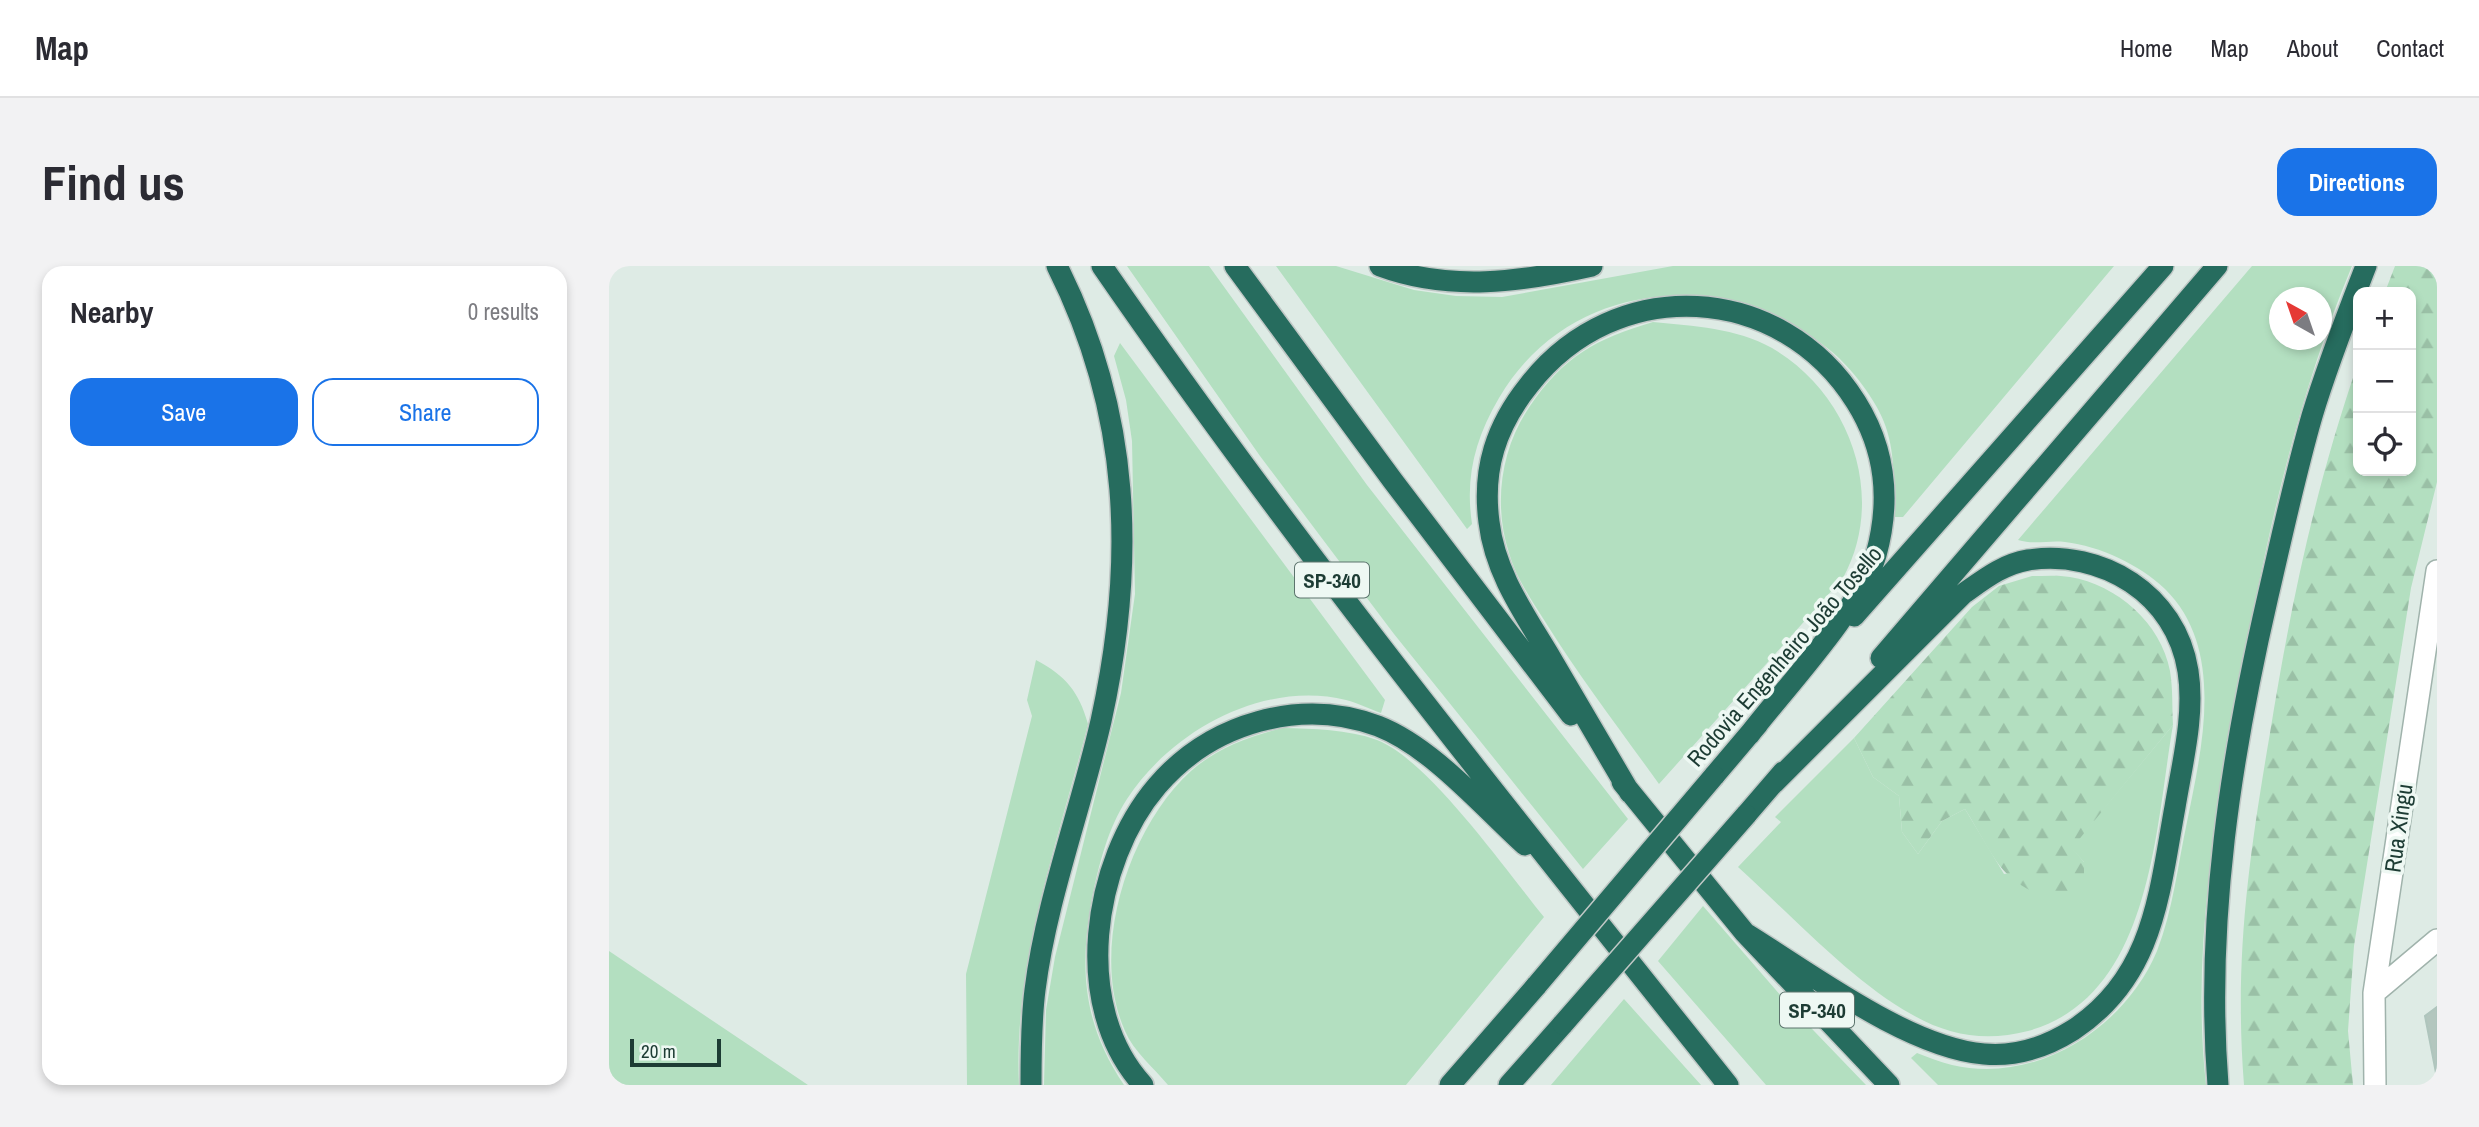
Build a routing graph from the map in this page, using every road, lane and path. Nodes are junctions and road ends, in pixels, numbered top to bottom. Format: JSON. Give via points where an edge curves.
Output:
{"nodes":[{"id":1,"x":1057,"y":266,"type":"edge"},
{"id":2,"x":1102,"y":266,"type":"edge"},
{"id":3,"x":1235,"y":266,"type":"edge"},
{"id":4,"x":1380,"y":266,"type":"edge"},
{"id":5,"x":1592,"y":266,"type":"edge"},
{"id":6,"x":2163,"y":266,"type":"edge"},
{"id":7,"x":2217,"y":266,"type":"edge"},
{"id":8,"x":2366,"y":266,"type":"edge"},
{"id":9,"x":2437,"y":571,"type":"edge"},
{"id":10,"x":1749,"y":735,"type":"junction"},
{"id":11,"x":1774,"y":783,"type":"junction"},
{"id":12,"x":1630,"y":793,"type":"junction"},
{"id":13,"x":1570,"y":887,"type":"junction"},
{"id":14,"x":1745,"y":933,"type":"junction"},
{"id":15,"x":2437,"y":940,"type":"edge"},
{"id":16,"x":2374,"y":993,"type":"junction"},
{"id":17,"x":1498,"y":1029,"type":"junction"},
{"id":18,"x":1031,"y":1085,"type":"edge"},
{"id":19,"x":1143,"y":1085,"type":"edge"},
{"id":20,"x":1439,"y":1085,"type":"edge"},
{"id":21,"x":1450,"y":1085,"type":"edge"},
{"id":22,"x":1510,"y":1085,"type":"edge"},
{"id":23,"x":1728,"y":1085,"type":"edge"},
{"id":24,"x":1889,"y":1085,"type":"edge"},
{"id":25,"x":2218,"y":1085,"type":"edge"},
{"id":26,"x":2375,"y":1085,"type":"edge"}],
"edges":[{"from":1,"to":18,"type":"highway","via":[[1077,304],[1101,371],[1114,432],[1122,515],[1122,582],[1100,723],[1035,987]]},
{"from":2,"to":13,"type":"highway","number":"SP-340","via":[[1270,499]]},
{"from":3,"to":12,"type":"highway","number":"SP-340"},
{"from":4,"to":5,"type":"highway","via":[[1409,277],[1457,283],[1514,281]]},
{"from":6,"to":10,"type":"highway","name":"Rodovia Engenheiro João Tosello"},
{"from":7,"to":11,"type":"highway"},
{"from":8,"to":25,"type":"highway","via":[[2312,415],[2250,676],[2227,824],[2214,954]]},
{"from":9,"to":16,"type":"street","name":"Rua Xingu"},
{"from":10,"to":12,"type":"highway","via":[[1858,592],[1875,557],[1884,514],[1884,466],[1864,414],[1814,349],[1775,325],[1737,311],[1693,305],[1650,309],[1610,321],[1538,372],[1513,405],[1494,442],[1486,481],[1499,569]]},
{"from":10,"to":17,"type":"highway","name":"Rodovia Engenheiro João Tosello","bridge":true},
{"from":11,"to":14,"type":"highway","via":[[1963,594],[1993,572],[2026,560],[2087,562],[2144,589],[2164,614],[2188,671],[2185,750],[2155,916],[2143,951],[2123,985],[2093,1017],[2058,1040],[2020,1053],[1983,1054],[1944,1046],[1902,1029]]},
{"from":11,"to":22,"type":"highway","bridge":true},
{"from":12,"to":14,"type":"highway","number":"SP-340"},
{"from":13,"to":19,"type":"highway","via":[[1417,747],[1378,726],[1303,712],[1264,719],[1222,736],[1188,757],[1156,787],[1114,863],[1098,921],[1096,964],[1103,1006],[1117,1045]]},
{"from":13,"to":23,"type":"highway","number":"SP-340"},
{"from":14,"to":24,"type":"highway","number":"SP-340"},
{"from":15,"to":16,"type":"street"},
{"from":16,"to":26,"type":"street","name":"Rua Xingu"},
{"from":17,"to":20,"type":"highway"},
{"from":17,"to":21,"type":"highway","name":"Rodovia Engenheiro João Tosello"}]}
